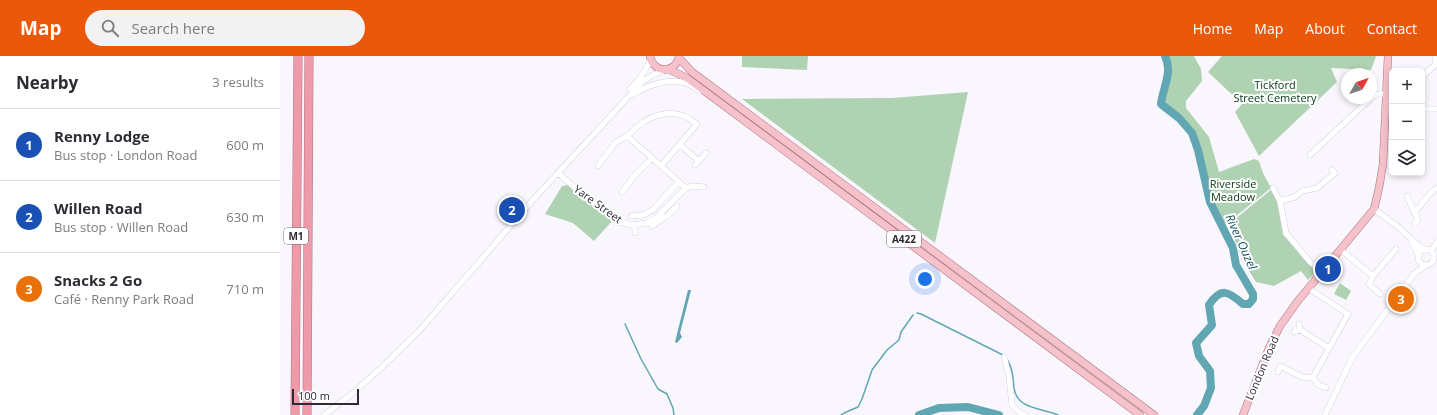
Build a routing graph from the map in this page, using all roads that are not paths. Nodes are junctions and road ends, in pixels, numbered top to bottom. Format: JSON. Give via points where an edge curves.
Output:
{"nodes":[{"id":1,"x":298,"y":56,"type":"edge"},
{"id":2,"x":309,"y":56,"type":"edge"},
{"id":3,"x":1388,"y":56,"type":"edge"},
{"id":4,"x":1436,"y":56,"type":"edge"},
{"id":5,"x":679,"y":57,"type":"edge"},
{"id":6,"x":650,"y":58,"type":"edge"},
{"id":7,"x":1436,"y":65,"type":"edge"},
{"id":8,"x":668,"y":70,"type":"junction"},
{"id":9,"x":1425,"y":74,"type":"edge"},
{"id":10,"x":1377,"y":94,"type":"edge"},
{"id":11,"x":1386,"y":94,"type":"junction"},
{"id":12,"x":626,"y":99,"type":"junction"},
{"id":13,"x":719,"y":102,"type":"junction"},
{"id":14,"x":1365,"y":104,"type":"edge"},
{"id":15,"x":1389,"y":108,"type":"edge"},
{"id":16,"x":1425,"y":109,"type":"edge"},
{"id":17,"x":1437,"y":110,"type":"edge"},
{"id":18,"x":627,"y":136,"type":"junction"},
{"id":19,"x":680,"y":145,"type":"junction"},
{"id":20,"x":706,"y":154,"type":"dead end"},
{"id":21,"x":1310,"y":155,"type":"dead end"},
{"id":22,"x":652,"y":158,"type":"junction"},
{"id":23,"x":598,"y":166,"type":"dead end"},
{"id":24,"x":661,"y":166,"type":"junction"},
{"id":25,"x":1332,"y":170,"type":"dead end"},
{"id":26,"x":558,"y":173,"type":"junction"},
{"id":27,"x":679,"y":182,"type":"junction"},
{"id":28,"x":704,"y":187,"type":"dead end"},
{"id":29,"x":686,"y":188,"type":"junction"},
{"id":30,"x":1273,"y":188,"type":"dead end"},
{"id":31,"x":1437,"y":188,"type":"edge"},
{"id":32,"x":622,"y":192,"type":"dead end"},
{"id":33,"x":1407,"y":196,"type":"dead end"},
{"id":34,"x":1280,"y":201,"type":"junction"},
{"id":35,"x":677,"y":206,"type":"dead end"},
{"id":36,"x":1374,"y":209,"type":"junction"},
{"id":37,"x":668,"y":212,"type":"junction"},
{"id":38,"x":1414,"y":212,"type":"junction"},
{"id":39,"x":641,"y":215,"type":"junction"},
{"id":40,"x":630,"y":216,"type":"dead end"},
{"id":41,"x":657,"y":220,"type":"junction"},
{"id":42,"x":642,"y":224,"type":"junction"},
{"id":43,"x":1415,"y":224,"type":"dead end"},
{"id":44,"x":635,"y":225,"type":"junction"},
{"id":45,"x":652,"y":226,"type":"dead end"},
{"id":46,"x":635,"y":233,"type":"dead end"},
{"id":47,"x":1410,"y":238,"type":"junction"},
{"id":48,"x":1437,"y":242,"type":"edge"},
{"id":49,"x":1396,"y":249,"type":"dead end"},
{"id":50,"x":1341,"y":250,"type":"junction"},
{"id":51,"x":1432,"y":254,"type":"edge"},
{"id":52,"x":1419,"y":257,"type":"junction"},
{"id":53,"x":1427,"y":265,"type":"junction"},
{"id":54,"x":1437,"y":266,"type":"edge"},
{"id":55,"x":1322,"y":272,"type":"junction"},
{"id":56,"x":1414,"y":274,"type":"junction"},
{"id":57,"x":1373,"y":276,"type":"junction"},
{"id":58,"x":1308,"y":288,"type":"junction"},
{"id":59,"x":1380,"y":294,"type":"dead end"},
{"id":60,"x":1297,"y":329,"type":"dead end"},
{"id":61,"x":1329,"y":348,"type":"junction"},
{"id":62,"x":400,"y":351,"type":"junction"},
{"id":63,"x":1004,"y":357,"type":"dead end"},
{"id":64,"x":1278,"y":372,"type":"dead end"},
{"id":65,"x":1313,"y":377,"type":"junction"},
{"id":66,"x":1326,"y":388,"type":"dead end"},
{"id":67,"x":1139,"y":414,"type":"edge"},
{"id":68,"x":295,"y":415,"type":"edge"},
{"id":69,"x":307,"y":415,"type":"edge"},
{"id":70,"x":324,"y":415,"type":"edge"},
{"id":71,"x":1026,"y":415,"type":"edge"},
{"id":72,"x":1154,"y":415,"type":"edge"},
{"id":73,"x":1243,"y":415,"type":"edge"},
{"id":74,"x":1325,"y":415,"type":"edge"}],
"edges":[{"from":1,"to":68,"type":"highway","number":"M1"},
{"from":2,"to":69,"type":"highway","number":"M1"},
{"from":3,"to":11,"type":"main road"},
{"from":4,"to":7,"type":"street"},
{"from":5,"to":8,"type":"main road","via":[[675,65]]},
{"from":5,"to":72,"type":"main road","number":"A422","via":[[692,72]]},
{"from":6,"to":8,"type":"main road","via":[[655,67]]},
{"from":6,"to":62,"type":"street","via":[[640,78],[547,180]]},
{"from":7,"to":9,"type":"street"},
{"from":8,"to":12,"type":"street","via":[[643,81]]},
{"from":8,"to":13,"type":"main road","number":"A422","via":[[687,78]]},
{"from":10,"to":11,"type":"street"},
{"from":11,"to":15,"type":"main road"},
{"from":12,"to":13,"type":"street","via":[[649,86],[677,81],[687,83]]},
{"from":12,"to":26,"type":"street"},
{"from":13,"to":67,"type":"main road","number":"A422"},
{"from":14,"to":21,"type":"street"},
{"from":15,"to":36,"type":"main road","via":[[1384,164]]},
{"from":16,"to":17,"type":"street"},
{"from":18,"to":19,"type":"street","via":[[642,122],[662,114],[679,114],[697,124]]},
{"from":18,"to":22,"type":"street"},
{"from":18,"to":23,"type":"street","via":[[616,142]]},
{"from":19,"to":20,"type":"street","via":[[697,163]]},
{"from":19,"to":24,"type":"street"},
{"from":22,"to":24,"type":"street"},
{"from":22,"to":32,"type":"street"},
{"from":24,"to":27,"type":"street"},
{"from":25,"to":34,"type":"street","via":[[1334,174],[1317,188]]},
{"from":26,"to":44,"type":"street","name":"Yare Street","via":[[618,221]]},
{"from":26,"to":62,"type":"street"},
{"from":27,"to":29,"type":"street"},
{"from":27,"to":39,"type":"street","name":"Yare Street","via":[[655,208]]},
{"from":28,"to":29,"type":"street"},
{"from":29,"to":37,"type":"street","name":"Yare Street"},
{"from":30,"to":34,"type":"street"},
{"from":31,"to":38,"type":"street"},
{"from":33,"to":38,"type":"street"},
{"from":34,"to":55,"type":"street","via":[[1286,233],[1310,262]]},
{"from":35,"to":37,"type":"street","name":"Yare Street"},
{"from":36,"to":47,"type":"street"},
{"from":36,"to":50,"type":"main road","name":"London Road"},
{"from":37,"to":41,"type":"street","name":"Yare Street"},
{"from":37,"to":41,"type":"street","name":"Yare Street"},
{"from":38,"to":43,"type":"street","via":[[1418,220]]},
{"from":39,"to":40,"type":"street","name":"Yare Street"},
{"from":39,"to":42,"type":"street","name":"Yare Street"},
{"from":41,"to":42,"type":"street","name":"Yare Street"},
{"from":41,"to":45,"type":"street","name":"Yare Street"},
{"from":42,"to":44,"type":"street","name":"Yare Street"},
{"from":44,"to":46,"type":"street"},
{"from":47,"to":51,"type":"street"},
{"from":47,"to":52,"type":"street"},
{"from":48,"to":51,"type":"street"},
{"from":49,"to":57,"type":"street"},
{"from":50,"to":55,"type":"main road","name":"London Road"},
{"from":50,"to":57,"type":"street"},
{"from":51,"to":52,"type":"street","via":[[1422,251]]},
{"from":51,"to":53,"type":"street","via":[[1433,262]]},
{"from":52,"to":53,"type":"street","via":[[1421,263]]},
{"from":52,"to":56,"type":"street"},
{"from":53,"to":54,"type":"street"},
{"from":53,"to":56,"type":"street"},
{"from":55,"to":58,"type":"main road","name":"London Road"},
{"from":56,"to":74,"type":"street","via":[[1352,358]]},
{"from":57,"to":59,"type":"street","via":[[1369,284]]},
{"from":58,"to":61,"type":"street","via":[[1350,312]]},
{"from":58,"to":73,"type":"main road","name":"London Road","via":[[1274,338]]},
{"from":60,"to":61,"type":"street"},
{"from":61,"to":65,"type":"street"},
{"from":62,"to":70,"type":"street"},
{"from":63,"to":71,"type":"street","via":[[1012,405],[1021,414]]},
{"from":64,"to":65,"type":"street","via":[[1280,366],[1304,378]]},
{"from":65,"to":66,"type":"street","via":[[1317,384]]}]}
